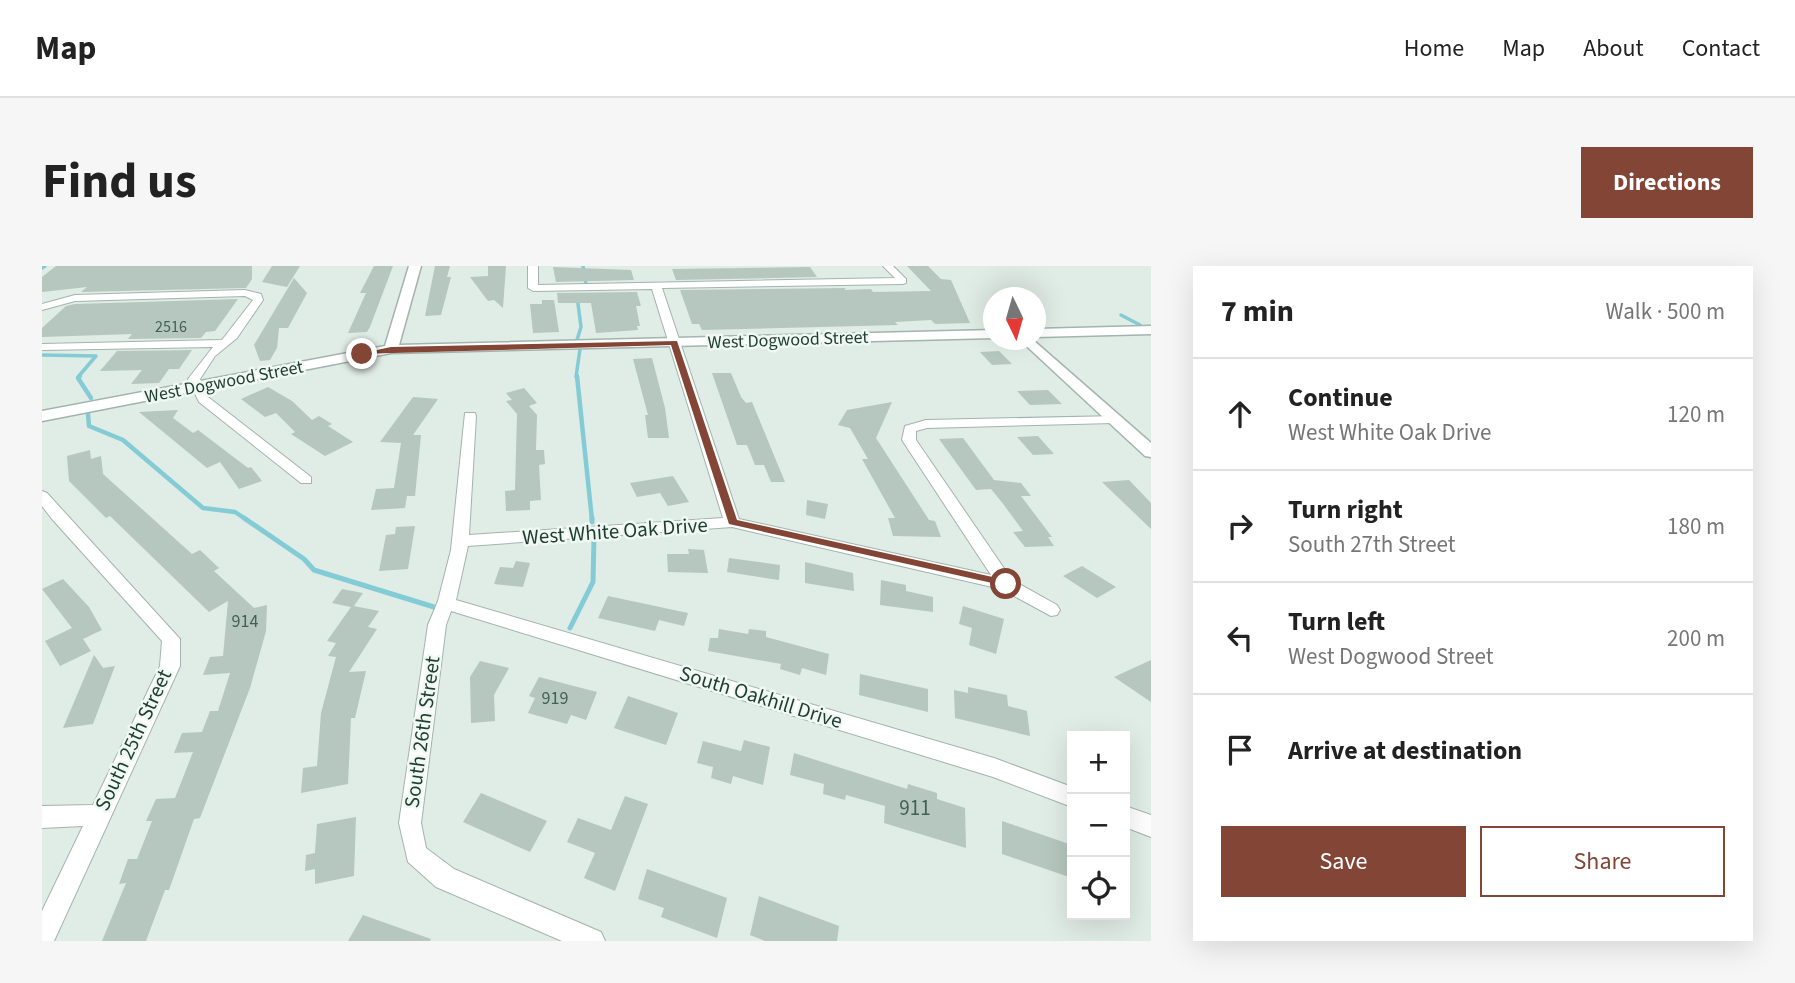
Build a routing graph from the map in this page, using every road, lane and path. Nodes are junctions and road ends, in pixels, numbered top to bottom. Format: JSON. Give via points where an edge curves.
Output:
{"nodes":[{"id":1,"x":415,"y":266,"type":"edge"},
{"id":2,"x":533,"y":266,"type":"edge"},
{"id":3,"x":888,"y":266,"type":"edge"},
{"id":4,"x":656,"y":286,"type":"junction"},
{"id":5,"x":42,"y":307,"type":"edge"},
{"id":6,"x":1151,"y":330,"type":"edge"},
{"id":7,"x":1046,"y":333,"type":"edge"},
{"id":8,"x":983,"y":334,"type":"edge"},
{"id":9,"x":221,"y":343,"type":"junction"},
{"id":10,"x":674,"y":343,"type":"junction"},
{"id":11,"x":42,"y":347,"type":"edge"},
{"id":12,"x":391,"y":349,"type":"junction"},
{"id":13,"x":1037,"y":350,"type":"edge"},
{"id":14,"x":197,"y":388,"type":"junction"},
{"id":15,"x":42,"y":416,"type":"edge"},
{"id":16,"x":470,"y":416,"type":"dead end"},
{"id":17,"x":1113,"y":419,"type":"junction"},
{"id":18,"x":1151,"y":452,"type":"edge"},
{"id":19,"x":306,"y":480,"type":"dead end"},
{"id":20,"x":42,"y":496,"type":"edge"},
{"id":21,"x":50,"y":519,"type":"edge"},
{"id":22,"x":733,"y":522,"type":"junction"},
{"id":23,"x":459,"y":541,"type":"junction"},
{"id":24,"x":1006,"y":584,"type":"junction"},
{"id":25,"x":447,"y":604,"type":"junction"},
{"id":26,"x":1051,"y":610,"type":"dead end"},
{"id":27,"x":1067,"y":795,"type":"edge"},
{"id":28,"x":98,"y":815,"type":"junction"},
{"id":29,"x":42,"y":817,"type":"edge"},
{"id":30,"x":1130,"y":818,"type":"edge"},
{"id":31,"x":1151,"y":826,"type":"edge"},
{"id":32,"x":42,"y":939,"type":"edge"},
{"id":33,"x":592,"y":941,"type":"edge"}],
"edges":[{"from":1,"to":12,"type":"street"},
{"from":2,"to":4,"type":"street","via":[[533,288]]},
{"from":3,"to":4,"type":"street","via":[[903,281]]},
{"from":4,"to":10,"type":"street"},
{"from":5,"to":9,"type":"street","via":[[75,298],[257,296],[233,336]]},
{"from":6,"to":7,"type":"street"},
{"from":8,"to":10,"type":"street","name":"West Dogwood Street"},
{"from":9,"to":11,"type":"street"},
{"from":9,"to":14,"type":"street","via":[[194,379]]},
{"from":10,"to":12,"type":"street","name":"West Dogwood Street"},
{"from":10,"to":22,"type":"street"},
{"from":12,"to":14,"type":"street","name":"West Dogwood Street"},
{"from":13,"to":17,"type":"street"},
{"from":14,"to":15,"type":"street","name":"West Dogwood Street"},
{"from":14,"to":19,"type":"street","via":[[204,399]]},
{"from":16,"to":23,"type":"street","name":"South 26th Street"},
{"from":17,"to":18,"type":"street"},
{"from":17,"to":24,"type":"street","via":[[926,424],[910,429],[909,440]]},
{"from":20,"to":21,"type":"street","name":"South 25th Street"},
{"from":21,"to":28,"type":"street","name":"South 25th Street","via":[[171,639],[170,666]]},
{"from":22,"to":23,"type":"street","name":"West White Oak Drive"},
{"from":22,"to":24,"type":"street","name":"West White Oak Drive"},
{"from":23,"to":25,"type":"street","name":"South 26th Street"},
{"from":24,"to":26,"type":"street"},
{"from":25,"to":27,"type":"street","name":"South Oakhill Drive","via":[[981,764]]},
{"from":25,"to":33,"type":"street","name":"South 26th Street","via":[[437,625],[410,823],[416,853],[445,878]]},
{"from":28,"to":29,"type":"street"},
{"from":28,"to":32,"type":"street","name":"South 25th Street"},
{"from":30,"to":31,"type":"street"}]}
